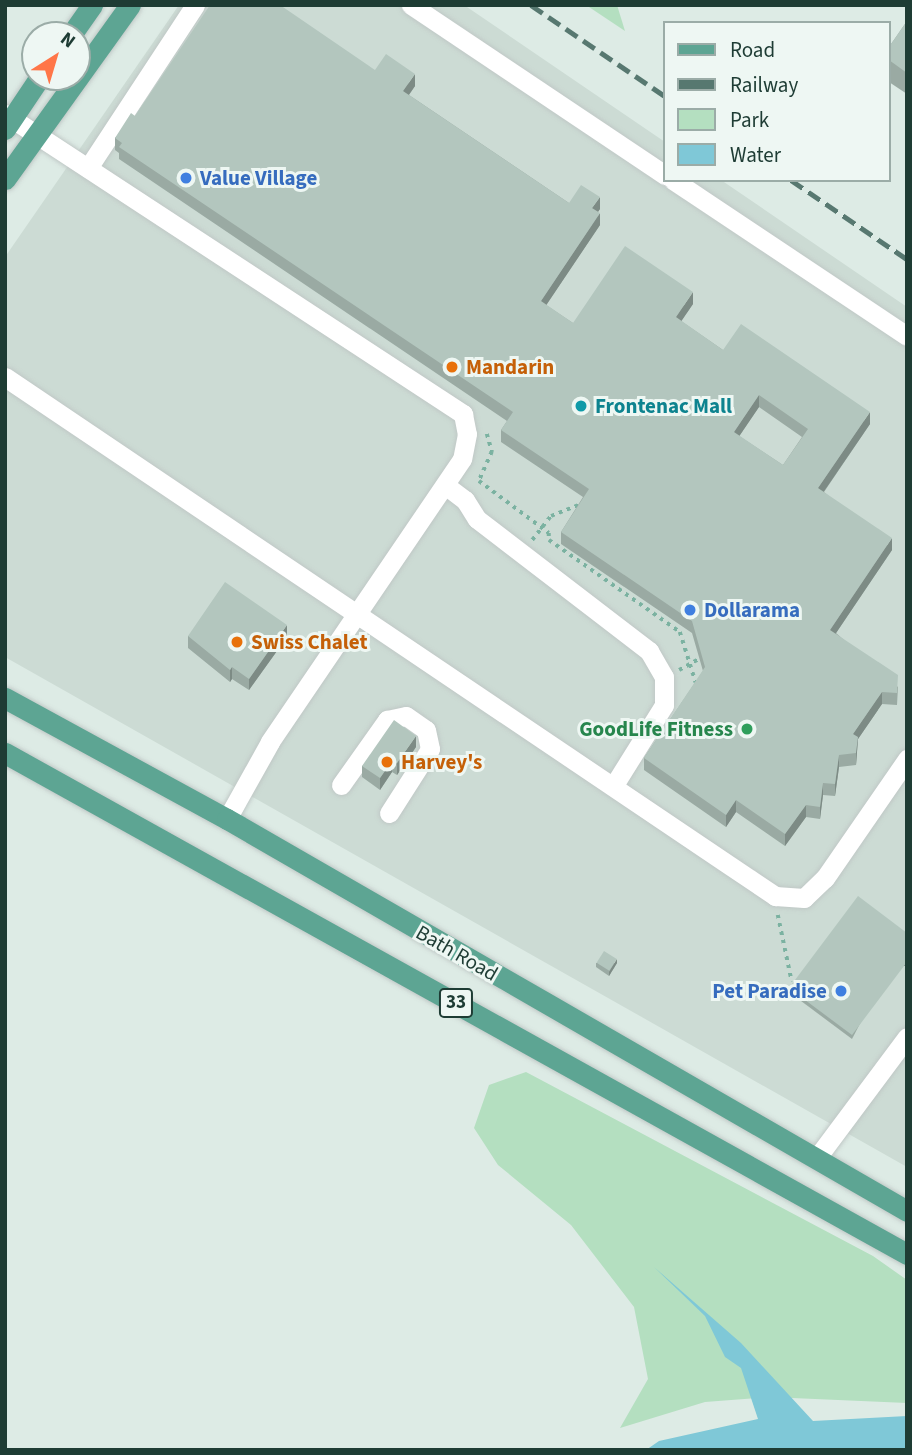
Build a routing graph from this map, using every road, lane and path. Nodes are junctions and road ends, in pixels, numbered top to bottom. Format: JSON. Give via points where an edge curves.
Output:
{"nodes":[{"id":1,"x":92,"y":5,"type":"edge"},
{"id":2,"x":130,"y":5,"type":"edge"},
{"id":3,"x":195,"y":5,"type":"edge"},
{"id":4,"x":411,"y":5,"type":"edge"},
{"id":5,"x":81,"y":21,"type":"edge"},
{"id":6,"x":30,"y":91,"type":"edge"},
{"id":7,"x":8,"y":120,"type":"edge"},
{"id":8,"x":37,"y":134,"type":"junction"},
{"id":9,"x":88,"y":168,"type":"junction"},
{"id":10,"x":664,"y":174,"type":"edge"},
{"id":11,"x":5,"y":179,"type":"edge"},
{"id":12,"x":676,"y":182,"type":"edge"},
{"id":13,"x":907,"y":336,"type":"edge"},
{"id":14,"x":5,"y":377,"type":"edge"},
{"id":15,"x":445,"y":485,"type":"junction"},
{"id":16,"x":589,"y":501,"type":"edge"},
{"id":17,"x":522,"y":553,"type":"junction"},
{"id":18,"x":357,"y":615,"type":"junction"},
{"id":19,"x":706,"y":651,"type":"edge"},
{"id":20,"x":664,"y":677,"type":"junction"},
{"id":21,"x":5,"y":698,"type":"edge"},
{"id":22,"x":5,"y":752,"type":"edge"},
{"id":23,"x":907,"y":759,"type":"edge"},
{"id":24,"x":341,"y":785,"type":"dead end"},
{"id":25,"x":614,"y":785,"type":"junction"},
{"id":26,"x":388,"y":813,"type":"dead end"},
{"id":27,"x":227,"y":819,"type":"junction"},
{"id":28,"x":775,"y":896,"type":"junction"},
{"id":29,"x":792,"y":982,"type":"edge"},
{"id":30,"x":907,"y":1037,"type":"edge"},
{"id":31,"x":816,"y":1159,"type":"junction"},
{"id":32,"x":907,"y":1211,"type":"edge"},
{"id":33,"x":907,"y":1254,"type":"edge"}],
"edges":[{"from":1,"to":5,"type":"main road"},
{"from":2,"to":8,"type":"main road"},
{"from":3,"to":9,"type":"lane"},
{"from":4,"to":10,"type":"lane"},
{"from":6,"to":7,"type":"main road"},
{"from":7,"to":8,"type":"lane"},
{"from":8,"to":9,"type":"lane"},
{"from":8,"to":11,"type":"main road"},
{"from":9,"to":15,"type":"lane","via":[[463,414],[467,446]]},
{"from":12,"to":13,"type":"lane"},
{"from":14,"to":18,"type":"lane"},
{"from":15,"to":17,"type":"lane","via":[[465,500],[477,519]]},
{"from":15,"to":18,"type":"lane"},
{"from":16,"to":17,"type":"path","via":[[551,516]]},
{"from":17,"to":20,"type":"lane","via":[[649,651]]},
{"from":18,"to":25,"type":"lane"},
{"from":18,"to":27,"type":"lane","via":[[270,742]]},
{"from":19,"to":20,"type":"path","via":[[699,662]]},
{"from":20,"to":25,"type":"lane","via":[[664,705]]},
{"from":21,"to":27,"type":"main road","name":"Bath Road","number":"33"},
{"from":22,"to":33,"type":"main road","name":"Bath Road","number":"33"},
{"from":23,"to":28,"type":"lane","via":[[825,878],[804,898]]},
{"from":24,"to":26,"type":"lane","via":[[387,720],[406,716],[426,730],[430,749]]},
{"from":25,"to":28,"type":"lane"},
{"from":27,"to":31,"type":"main road","name":"Bath Road","number":"33"},
{"from":28,"to":29,"type":"path"},
{"from":30,"to":31,"type":"lane"},
{"from":31,"to":32,"type":"main road","name":"Bath Road","number":"33"}]}
